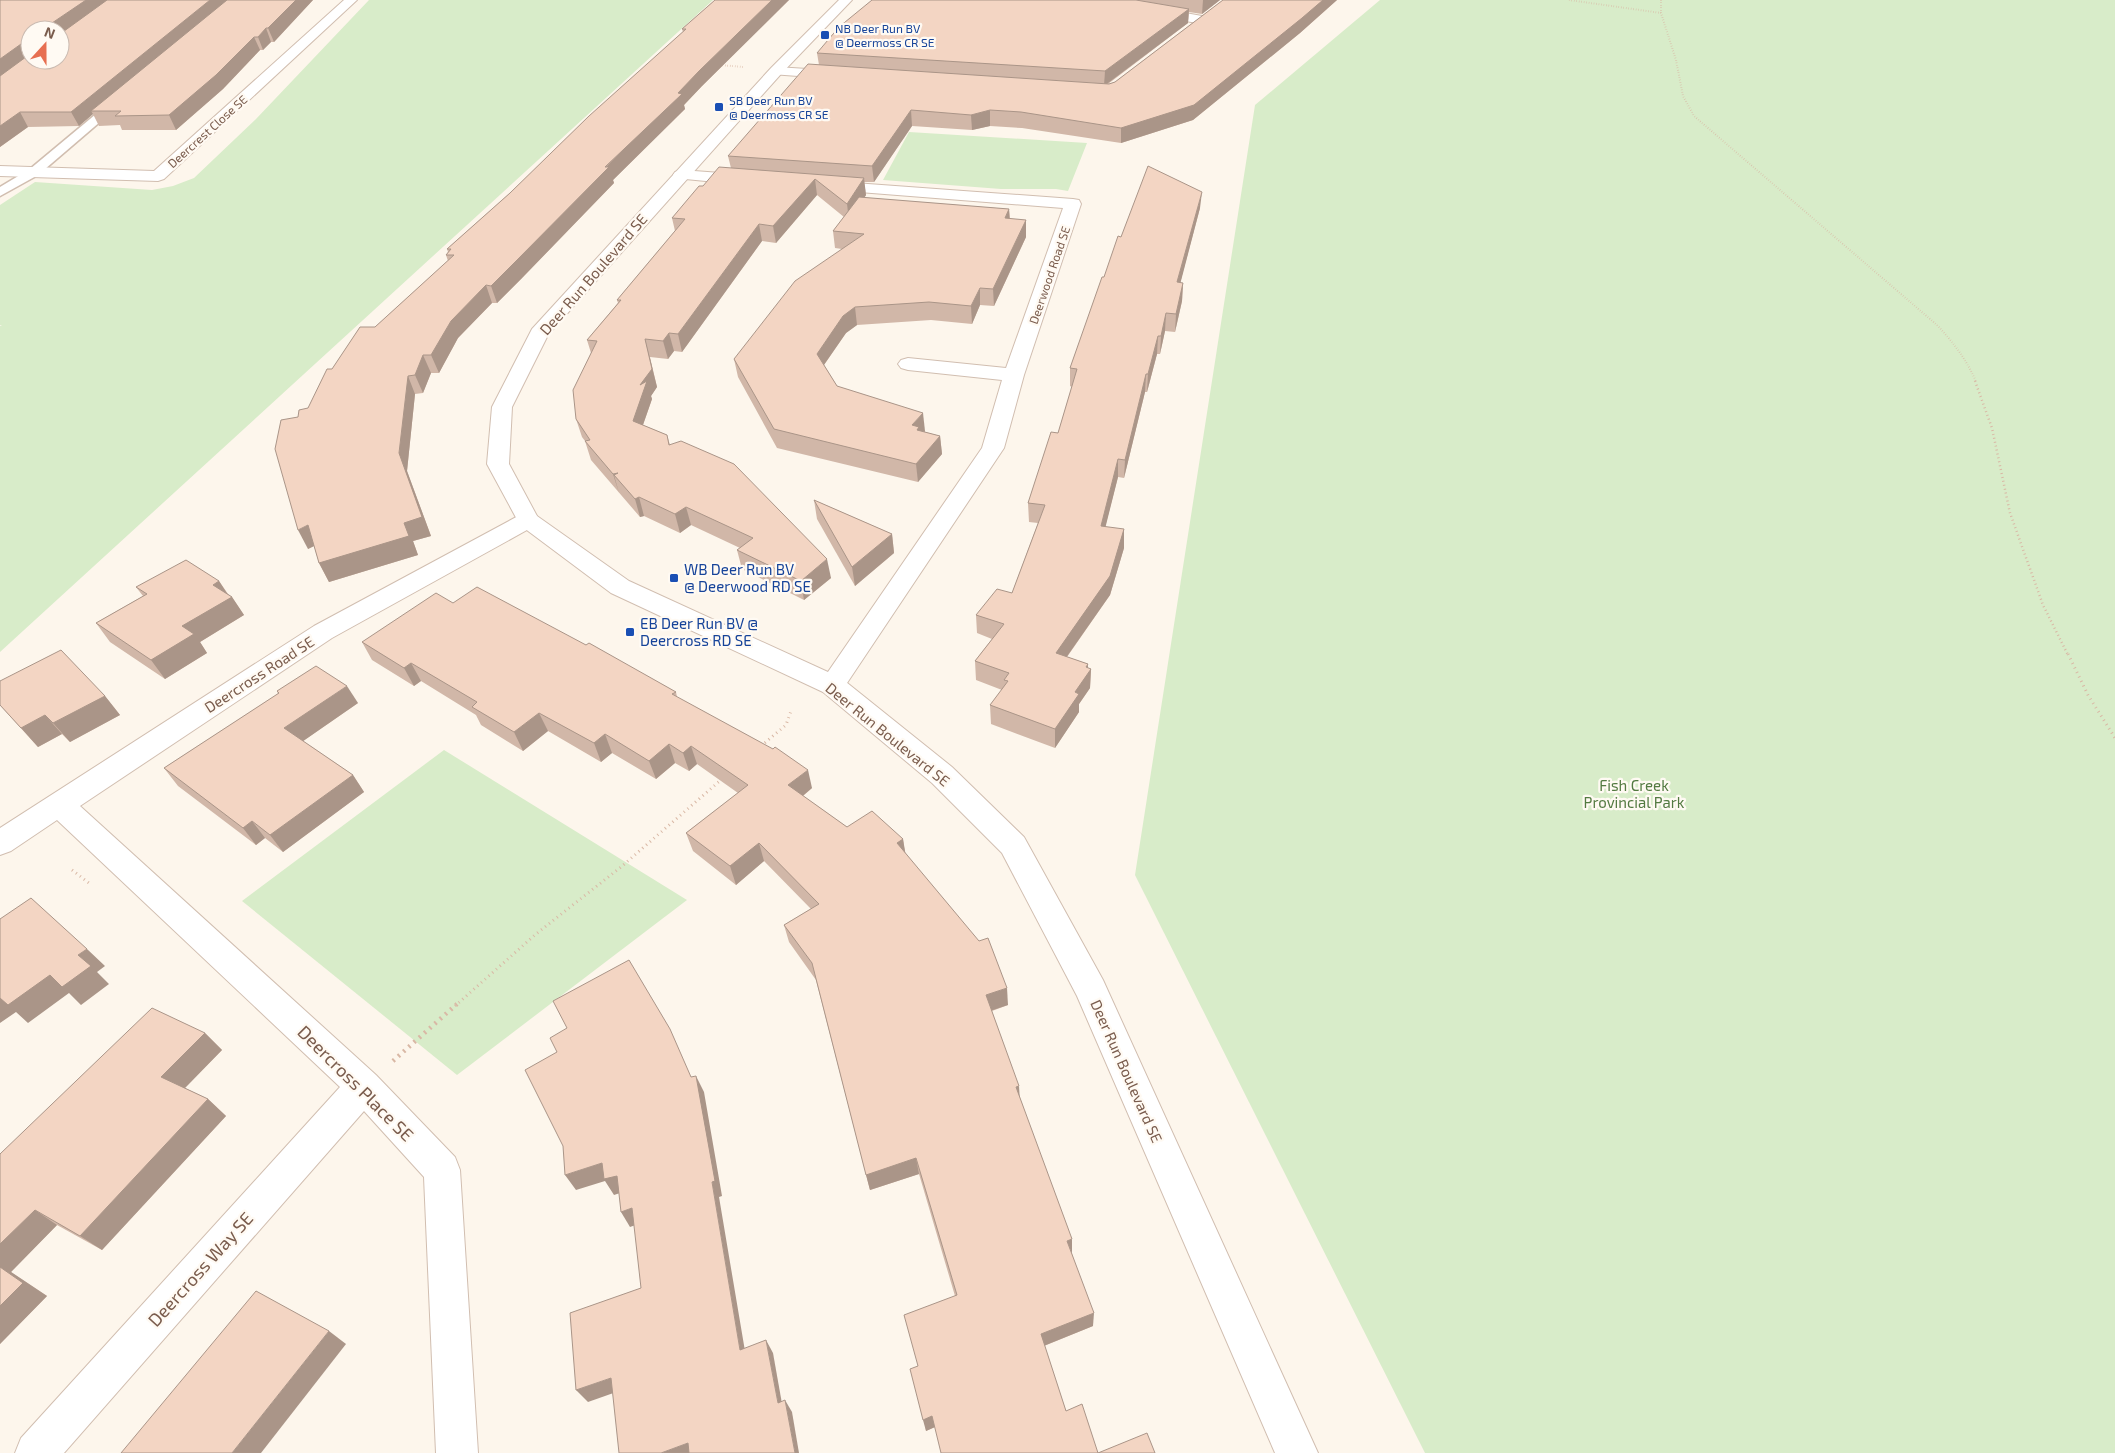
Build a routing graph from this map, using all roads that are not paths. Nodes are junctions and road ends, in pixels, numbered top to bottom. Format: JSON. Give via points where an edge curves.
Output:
{"nodes":[{"id":1,"x":351,"y":0,"type":"edge"},
{"id":2,"x":846,"y":0,"type":"edge"},
{"id":3,"x":1143,"y":10,"type":"edge"},
{"id":4,"x":1216,"y":10,"type":"edge"},
{"id":5,"x":1202,"y":20,"type":"junction"},
{"id":6,"x":1186,"y":32,"type":"edge"},
{"id":7,"x":776,"y":71,"type":"junction"},
{"id":8,"x":853,"y":76,"type":"edge"},
{"id":9,"x":125,"y":96,"type":"edge"},
{"id":10,"x":0,"y":170,"type":"edge"},
{"id":11,"x":34,"y":172,"type":"junction"},
{"id":12,"x":681,"y":175,"type":"junction"},
{"id":13,"x":766,"y":181,"type":"edge"},
{"id":14,"x":806,"y":184,"type":"edge"},
{"id":15,"x":0,"y":192,"type":"edge"},
{"id":16,"x":908,"y":364,"type":"dead end"},
{"id":17,"x":1014,"y":374,"type":"junction"},
{"id":18,"x":528,"y":520,"type":"junction"},
{"id":19,"x":832,"y":685,"type":"junction"},
{"id":20,"x":60,"y":805,"type":"junction"},
{"id":21,"x":0,"y":843,"type":"edge"},
{"id":22,"x":364,"y":1086,"type":"junction"},
{"id":23,"x":36,"y":1453,"type":"edge"},
{"id":24,"x":457,"y":1453,"type":"edge"},
{"id":25,"x":1296,"y":1453,"type":"edge"}],
"edges":[{"from":1,"to":11,"type":"street","name":"Deercrest Close SE","via":[[158,176]]},
{"from":2,"to":7,"type":"street","name":"Deer Run Boulevard SE"},
{"from":3,"to":5,"type":"street"},
{"from":4,"to":5,"type":"street"},
{"from":5,"to":6,"type":"street"},
{"from":7,"to":8,"type":"street"},
{"from":7,"to":12,"type":"street","name":"Deer Run Boulevard SE"},
{"from":9,"to":11,"type":"lane"},
{"from":10,"to":11,"type":"street","name":"Deercrest Close SE"},
{"from":11,"to":15,"type":"lane"},
{"from":12,"to":13,"type":"street"},
{"from":12,"to":18,"type":"street","name":"Deer Run Boulevard SE","via":[[539,333],[502,407],[498,464]]},
{"from":14,"to":17,"type":"street","name":"Deerwood Road SE","via":[[1073,204]]},
{"from":16,"to":17,"type":"street"},
{"from":17,"to":19,"type":"street","name":"Deerwood Road SE","via":[[993,448]]},
{"from":18,"to":19,"type":"street","name":"Deer Run Boulevard SE","via":[[620,586]]},
{"from":18,"to":20,"type":"street","name":"Deercross Road SE","via":[[323,632]]},
{"from":19,"to":25,"type":"street","name":"Deer Run Boulevard SE","via":[[942,775],[1012,845],[1090,990]]},
{"from":20,"to":21,"type":"street","name":"Deercross Road SE"},
{"from":20,"to":22,"type":"street","name":"Deercross Place SE"},
{"from":22,"to":23,"type":"street","name":"Deercross Way SE"},
{"from":22,"to":24,"type":"street","name":"Deercross Place SE","via":[[442,1170]]}]}
